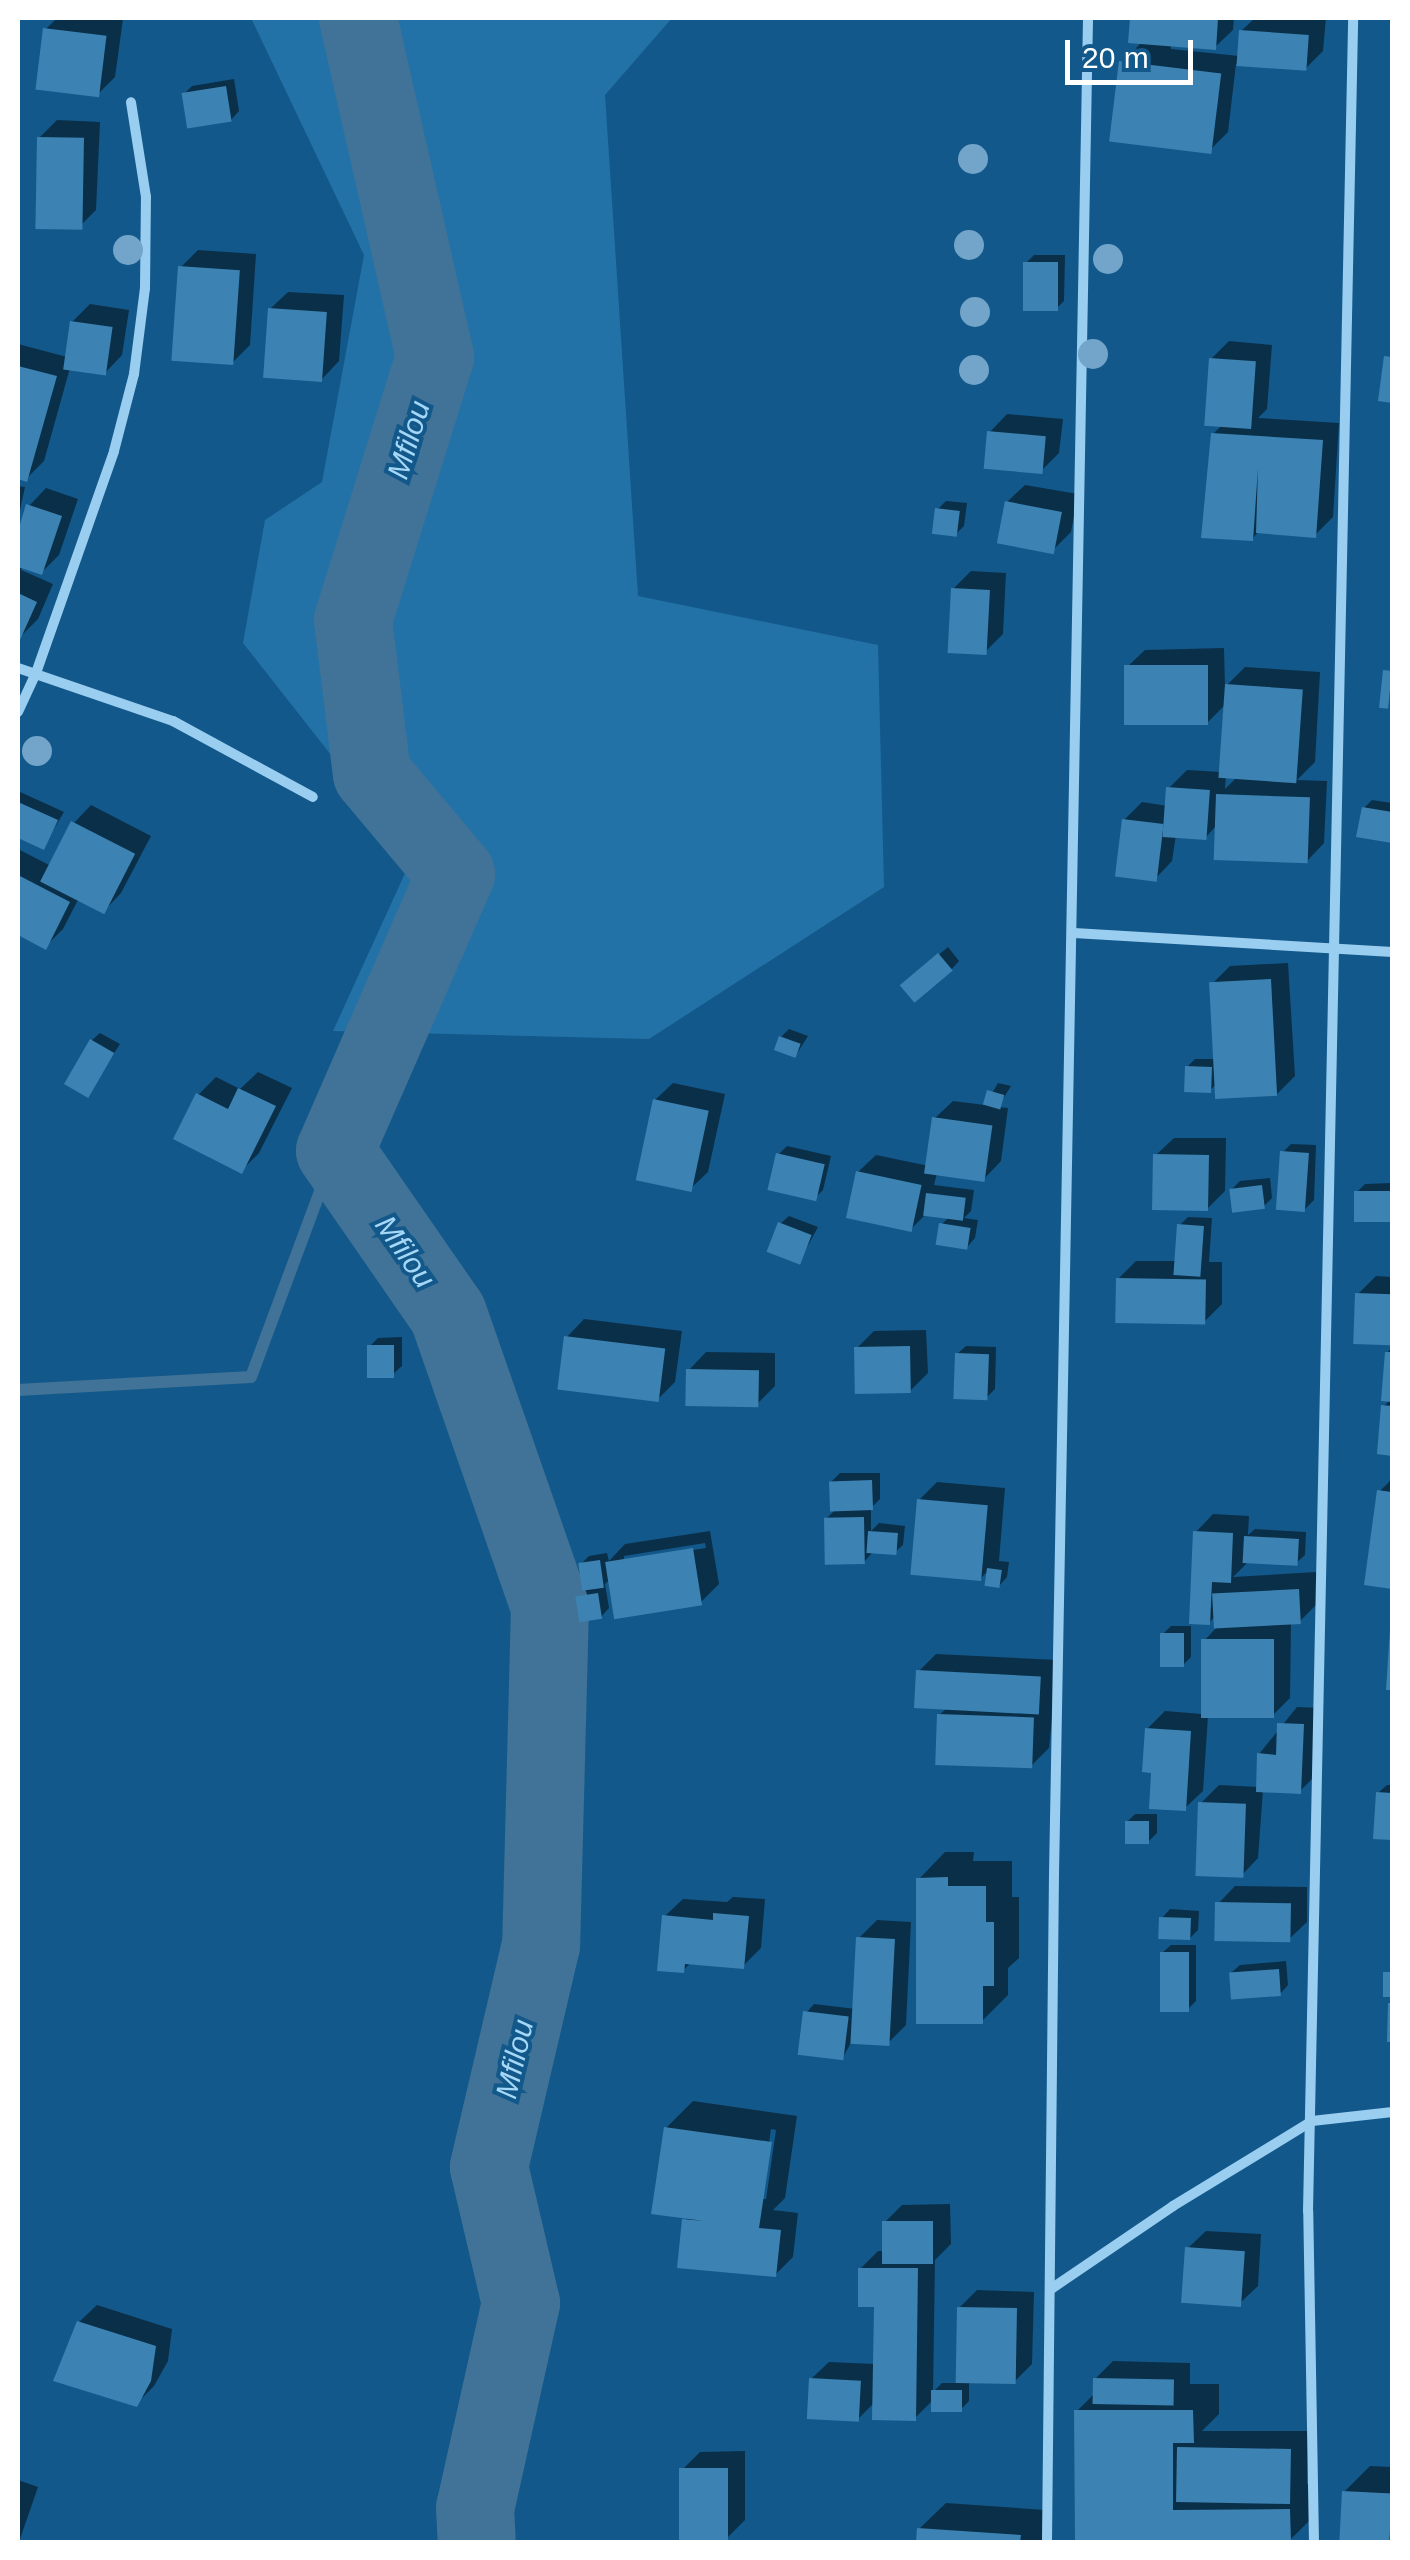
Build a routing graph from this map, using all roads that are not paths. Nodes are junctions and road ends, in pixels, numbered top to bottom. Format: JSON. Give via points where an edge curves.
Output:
{"nodes":[{"id":1,"x":1088,"y":18,"type":"edge"},
{"id":2,"x":1353,"y":18,"type":"edge"},
{"id":3,"x":131,"y":102,"type":"dead end"},
{"id":4,"x":18,"y":668,"type":"edge"},
{"id":5,"x":36,"y":673,"type":"junction"},
{"id":6,"x":18,"y":712,"type":"edge"},
{"id":7,"x":313,"y":798,"type":"dead end"},
{"id":8,"x":1074,"y":933,"type":"junction"},
{"id":9,"x":1334,"y":946,"type":"junction"},
{"id":10,"x":1392,"y":952,"type":"edge"},
{"id":11,"x":1392,"y":2112,"type":"edge"},
{"id":12,"x":1312,"y":2121,"type":"junction"},
{"id":13,"x":1051,"y":2289,"type":"junction"},
{"id":14,"x":1047,"y":2542,"type":"edge"},
{"id":15,"x":1314,"y":2542,"type":"edge"}],
"edges":[{"from":1,"to":8,"type":"street"},
{"from":2,"to":9,"type":"street"},
{"from":3,"to":5,"type":"street","via":[[146,198],[145,288],[134,374]]},
{"from":4,"to":5,"type":"street"},
{"from":5,"to":6,"type":"street"},
{"from":5,"to":7,"type":"street","via":[[173,722]]},
{"from":8,"to":9,"type":"street"},
{"from":8,"to":13,"type":"street"},
{"from":9,"to":10,"type":"street"},
{"from":9,"to":12,"type":"street"},
{"from":11,"to":12,"type":"street"},
{"from":12,"to":13,"type":"street"},
{"from":12,"to":15,"type":"street"},
{"from":13,"to":14,"type":"street"}]}
